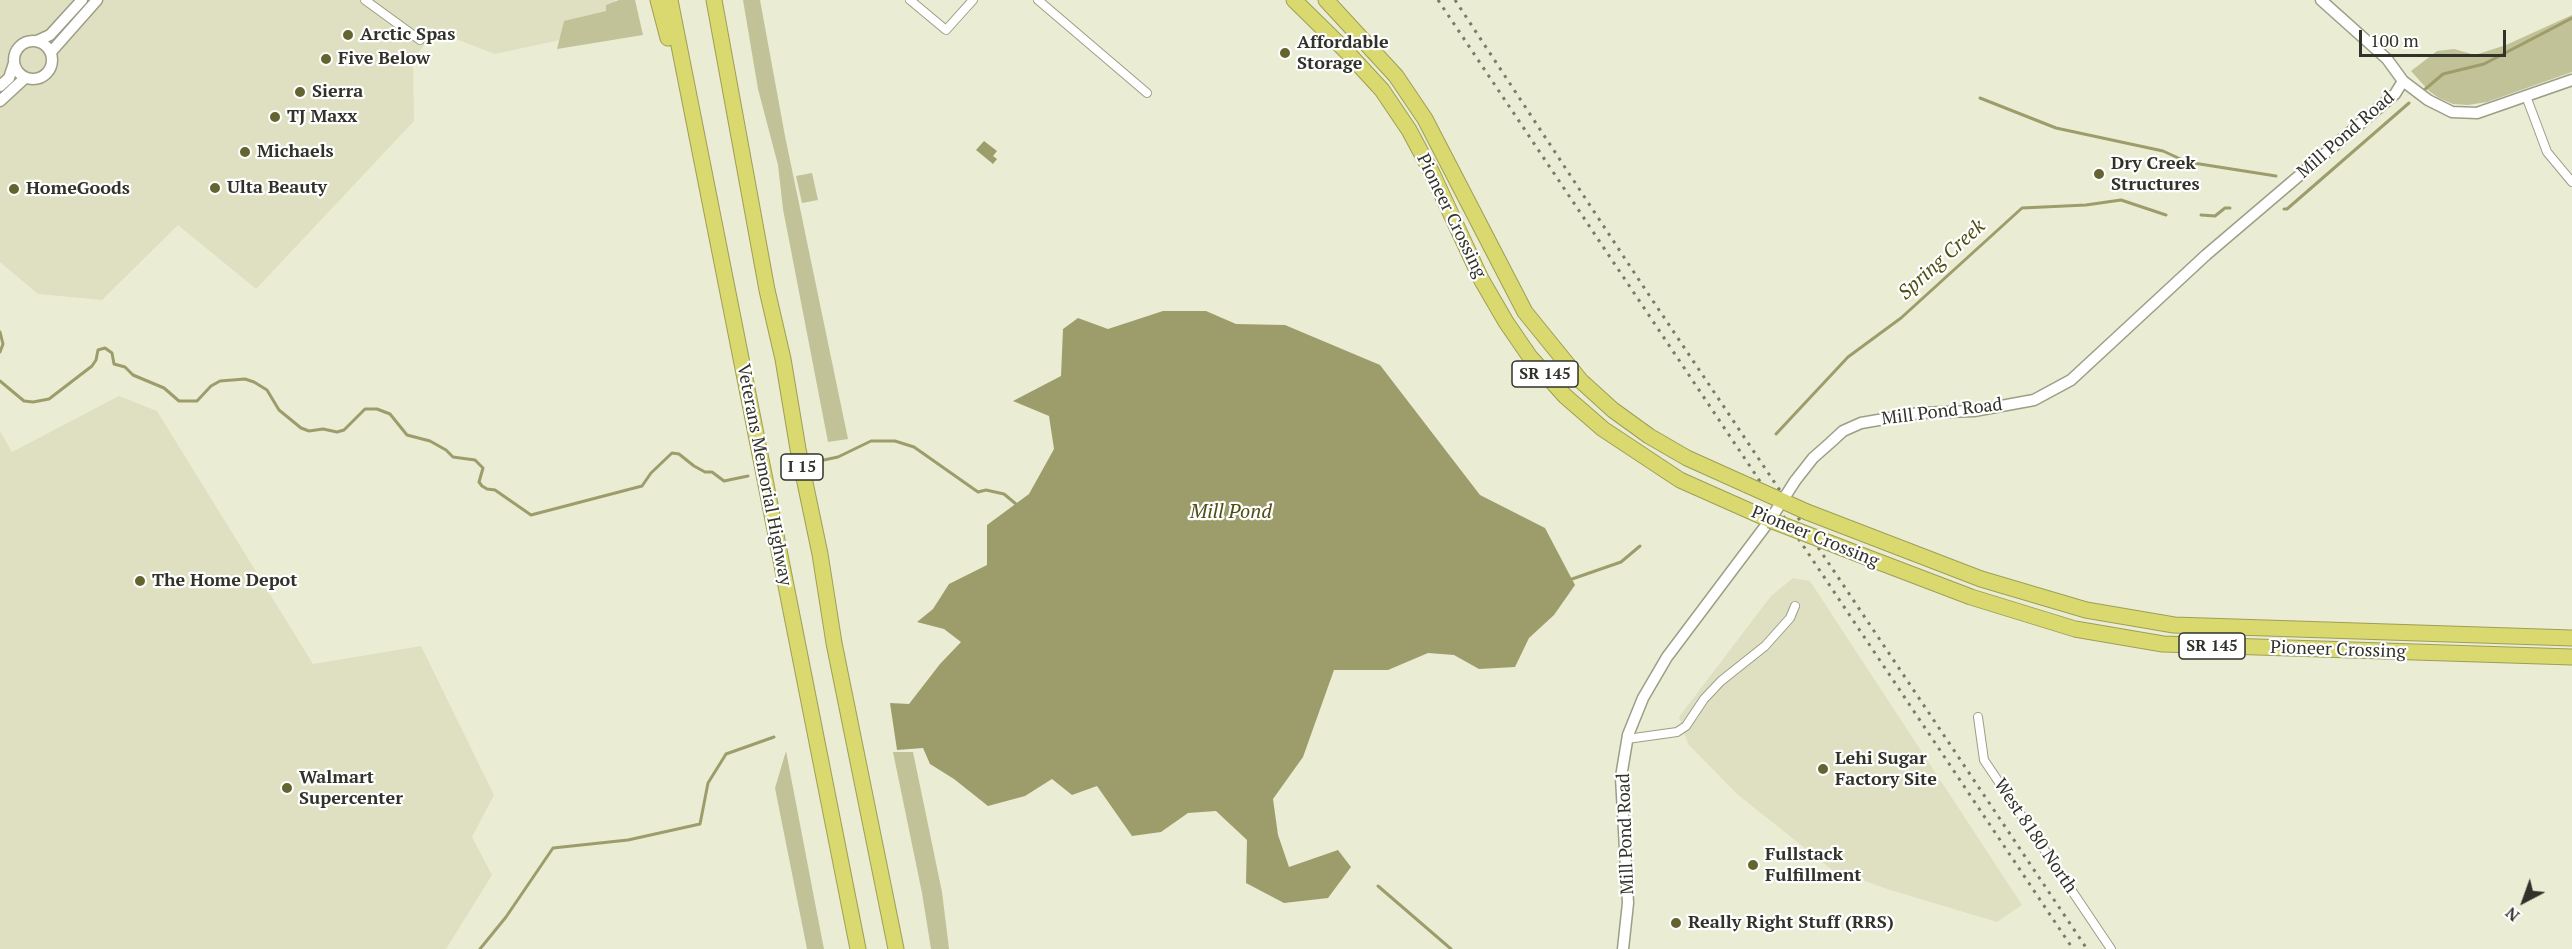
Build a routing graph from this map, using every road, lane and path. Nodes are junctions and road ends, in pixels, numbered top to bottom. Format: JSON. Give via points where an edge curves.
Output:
{"nodes":[{"id":1,"x":82,"y":0,"type":"edge"},
{"id":2,"x":97,"y":0,"type":"edge"},
{"id":3,"x":365,"y":0,"type":"edge"},
{"id":4,"x":658,"y":0,"type":"edge"},
{"id":5,"x":670,"y":0,"type":"edge"},
{"id":6,"x":714,"y":0,"type":"edge"},
{"id":7,"x":722,"y":0,"type":"edge"},
{"id":8,"x":910,"y":0,"type":"edge"},
{"id":9,"x":973,"y":0,"type":"edge"},
{"id":10,"x":1038,"y":0,"type":"edge"},
{"id":11,"x":1294,"y":0,"type":"edge"},
{"id":12,"x":1326,"y":0,"type":"edge"},
{"id":13,"x":2321,"y":0,"type":"edge"},
{"id":14,"x":718,"y":18,"type":"junction"},
{"id":15,"x":420,"y":40,"type":"dead end"},
{"id":16,"x":37,"y":41,"type":"junction"},
{"id":17,"x":51,"y":52,"type":"junction"},
{"id":18,"x":14,"y":63,"type":"junction"},
{"id":19,"x":25,"y":78,"type":"junction"},
{"id":20,"x":2572,"y":80,"type":"edge"},
{"id":21,"x":2403,"y":81,"type":"junction"},
{"id":22,"x":0,"y":86,"type":"edge"},
{"id":23,"x":1147,"y":93,"type":"dead end"},
{"id":24,"x":2526,"y":96,"type":"junction"},
{"id":25,"x":0,"y":101,"type":"edge"},
{"id":26,"x":2572,"y":182,"type":"edge"},
{"id":27,"x":707,"y":186,"type":"junction"},
{"id":28,"x":1782,"y":502,"type":"junction"},
{"id":29,"x":1770,"y":520,"type":"junction"},
{"id":30,"x":1795,"y":606,"type":"dead end"},
{"id":31,"x":2572,"y":638,"type":"edge"},
{"id":32,"x":2572,"y":657,"type":"edge"},
{"id":33,"x":1978,"y":717,"type":"dead end"},
{"id":34,"x":1627,"y":740,"type":"junction"},
{"id":35,"x":858,"y":949,"type":"edge"},
{"id":36,"x":896,"y":949,"type":"edge"},
{"id":37,"x":1623,"y":949,"type":"edge"},
{"id":38,"x":2111,"y":949,"type":"edge"}],
"edges":[{"from":1,"to":16,"type":"street","via":[[50,35]]},
{"from":2,"to":17,"type":"street"},
{"from":3,"to":15,"type":"street"},
{"from":4,"to":27,"type":"highway"},
{"from":5,"to":27,"type":"highway","name":"Veterans Memorial Highway","number":"I 15"},
{"from":6,"to":14,"type":"highway","number":"I 15"},
{"from":7,"to":14,"type":"highway"},
{"from":8,"to":9,"type":"street","via":[[945,30]]},
{"from":10,"to":23,"type":"street"},
{"from":11,"to":29,"type":"highway","name":"Pioneer Crossing","number":"SR 145","via":[[1382,90],[1432,172],[1481,279],[1506,322],[1530,357],[1565,396],[1603,429],[1680,480]]},
{"from":12,"to":28,"type":"highway","name":"Pioneer Crossing","number":"SR 145","bridge":true,"via":[[1396,76],[1425,118],[1525,312],[1581,381],[1613,410],[1687,458]]},
{"from":13,"to":21,"type":"street","via":[[2387,59]]},
{"from":14,"to":36,"type":"highway","number":"I 15","via":[[838,666]]},
{"from":16,"to":17,"type":"street"},
{"from":16,"to":18,"type":"street","via":[[21,45]]},
{"from":17,"to":19,"type":"street","via":[[52,63],[47,73],[38,79]]},
{"from":18,"to":19,"type":"street"},
{"from":18,"to":22,"type":"street","via":[[9,78]]},
{"from":19,"to":25,"type":"street"},
{"from":20,"to":24,"type":"street"},
{"from":21,"to":24,"type":"street","via":[[2428,100],[2461,114],[2476,113]]},
{"from":21,"to":28,"type":"street","name":"Mill Pond Road","bridge":true,"via":[[2395,94],[2206,255],[2071,380],[2034,400],[1861,423],[1843,431],[1813,458]]},
{"from":24,"to":26,"type":"street","via":[[2547,152]]},
{"from":27,"to":35,"type":"highway","name":"Veterans Memorial Highway","number":"I 15"},
{"from":28,"to":29,"type":"street","name":"Mill Pond Road","bridge":true},
{"from":28,"to":31,"type":"highway","name":"Pioneer Crossing","number":"SR 145","bridge":true,"via":[[1982,579],[2086,610],[2174,625]]},
{"from":29,"to":32,"type":"highway","name":"Pioneer Crossing","number":"SR 145","bridge":true,"via":[[1971,597],[2075,629],[2163,644]]},
{"from":29,"to":34,"type":"street","name":"Mill Pond Road","via":[[1667,657],[1643,698]]},
{"from":30,"to":34,"type":"street","via":[[1790,618],[1765,646],[1720,681],[1686,726],[1677,732]]},
{"from":33,"to":38,"type":"street","name":"West 8180 North","via":[[1984,760]]},
{"from":34,"to":37,"type":"street","name":"Mill Pond Road","via":[[1621,777],[1628,903]]}]}
